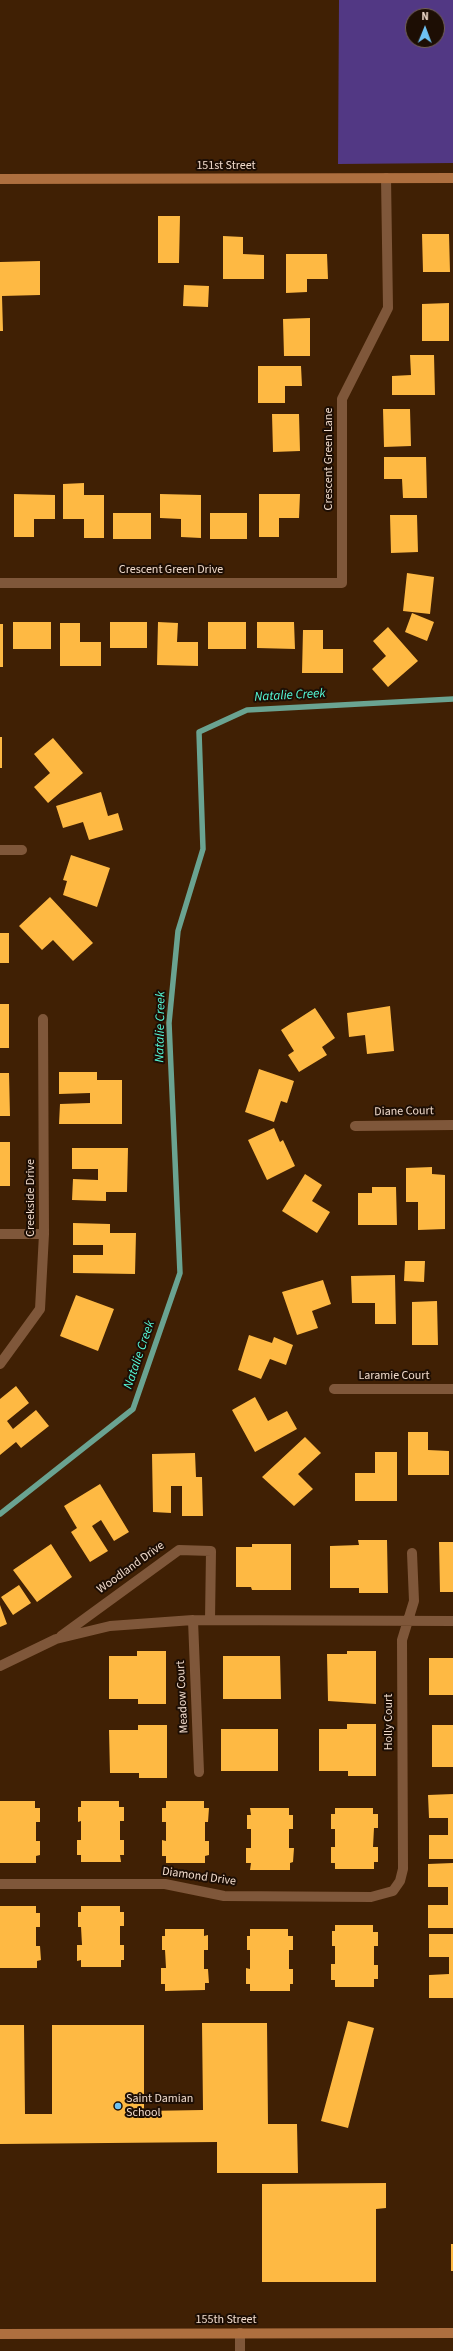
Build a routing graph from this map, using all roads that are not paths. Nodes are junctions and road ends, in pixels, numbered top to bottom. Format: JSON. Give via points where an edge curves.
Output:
{"nodes":[{"id":1,"x":386,"y":178,"type":"junction"},
{"id":2,"x":453,"y":178,"type":"edge"},
{"id":3,"x":0,"y":179,"type":"edge"},
{"id":4,"x":0,"y":583,"type":"edge"},
{"id":5,"x":342,"y":583,"type":"joint"},
{"id":6,"x":0,"y":850,"type":"edge"},
{"id":7,"x":22,"y":850,"type":"dead end"},
{"id":8,"x":43,"y":1019,"type":"dead end"},
{"id":9,"x":453,"y":1124,"type":"edge"},
{"id":10,"x":355,"y":1126,"type":"dead end"},
{"id":11,"x":0,"y":1234,"type":"edge"},
{"id":12,"x":44,"y":1234,"type":"junction"},
{"id":13,"x":0,"y":1364,"type":"edge"},
{"id":14,"x":334,"y":1389,"type":"dead end"},
{"id":15,"x":453,"y":1389,"type":"edge"},
{"id":16,"x":412,"y":1553,"type":"dead end"},
{"id":17,"x":409,"y":1619,"type":"junction"},
{"id":18,"x":193,"y":1620,"type":"junction"},
{"id":19,"x":210,"y":1620,"type":"junction"},
{"id":20,"x":453,"y":1621,"type":"edge"},
{"id":21,"x":56,"y":1639,"type":"junction"},
{"id":22,"x":0,"y":1666,"type":"edge"},
{"id":23,"x":199,"y":1772,"type":"dead end"},
{"id":24,"x":0,"y":1884,"type":"edge"},
{"id":25,"x":393,"y":1891,"type":"joint"},
{"id":26,"x":240,"y":2333,"type":"junction"},
{"id":27,"x":453,"y":2333,"type":"edge"},
{"id":28,"x":0,"y":2334,"type":"edge"},
{"id":29,"x":240,"y":2351,"type":"edge"}],
"edges":[{"from":1,"to":2,"type":"street","name":"151st Street"},
{"from":1,"to":3,"type":"street","name":"151st Street"},
{"from":1,"to":5,"type":"street","name":"Crescent Green Lane","via":[[388,308],[342,399]]},
{"from":4,"to":5,"type":"street","name":"Crescent Green Drive"},
{"from":6,"to":7,"type":"street"},
{"from":8,"to":12,"type":"street","name":"Creekside Drive"},
{"from":9,"to":10,"type":"street","name":"Diane Court"},
{"from":11,"to":12,"type":"street"},
{"from":12,"to":13,"type":"street","name":"Creekside Drive","via":[[40,1309]]},
{"from":14,"to":15,"type":"street","name":"Laramie Court"},
{"from":16,"to":17,"type":"street","name":"Holly Court","via":[[414,1601]]},
{"from":17,"to":19,"type":"street","name":"Woodland Drive"},
{"from":17,"to":20,"type":"street","name":"Woodland Drive"},
{"from":17,"to":25,"type":"street","name":"Holly Court","via":[[402,1640],[403,1868],[400,1881]]},
{"from":18,"to":19,"type":"street","name":"Woodland Drive"},
{"from":18,"to":21,"type":"street","name":"Woodland Drive","via":[[110,1626]]},
{"from":18,"to":23,"type":"street","name":"Meadow Court"},
{"from":19,"to":21,"type":"street","name":"Woodland Drive","via":[[211,1551],[179,1550]]},
{"from":21,"to":22,"type":"street","name":"Woodland Drive"},
{"from":24,"to":25,"type":"street","name":"Diamond Drive","via":[[165,1884],[224,1896],[372,1896]]},
{"from":26,"to":27,"type":"street","name":"155th Street"},
{"from":26,"to":28,"type":"street","name":"155th Street"},
{"from":26,"to":29,"type":"street"}]}
